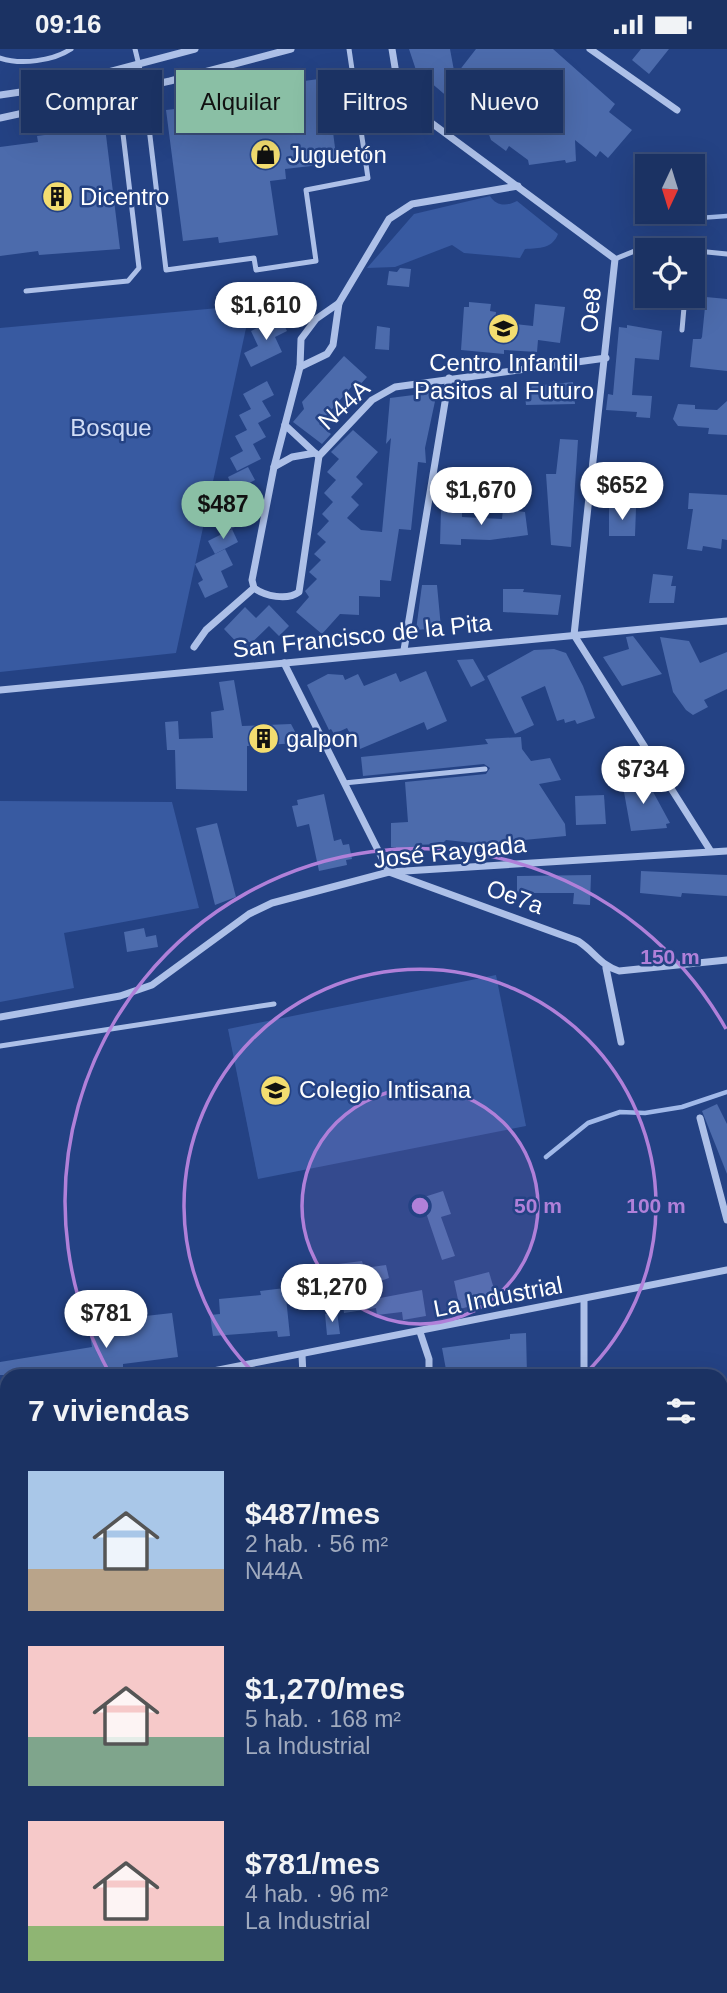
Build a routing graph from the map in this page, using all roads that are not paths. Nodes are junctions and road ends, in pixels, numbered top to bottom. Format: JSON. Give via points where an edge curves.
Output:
{"nodes":[{"id":1,"x":71,"y":49,"type":"edge"},
{"id":2,"x":135,"y":49,"type":"edge"},
{"id":3,"x":194,"y":49,"type":"edge"},
{"id":4,"x":291,"y":49,"type":"edge"},
{"id":5,"x":349,"y":49,"type":"edge"},
{"id":6,"x":392,"y":49,"type":"edge"},
{"id":7,"x":590,"y":49,"type":"edge"},
{"id":8,"x":0,"y":58,"type":"edge"},
{"id":9,"x":139,"y":63,"type":"junction"},
{"id":10,"x":141,"y":70,"type":"edge"},
{"id":11,"x":162,"y":81,"type":"edge"},
{"id":12,"x":0,"y":95,"type":"edge"},
{"id":13,"x":677,"y":110,"type":"dead end"},
{"id":14,"x":21,"y":113,"type":"edge"},
{"id":15,"x":0,"y":118,"type":"edge"},
{"id":16,"x":124,"y":133,"type":"edge"},
{"id":17,"x":150,"y":133,"type":"edge"},
{"id":18,"x":518,"y":186,"type":"junction"},
{"id":19,"x":635,"y":251,"type":"edge"},
{"id":20,"x":705,"y":252,"type":"edge"},
{"id":21,"x":727,"y":254,"type":"edge"},
{"id":22,"x":615,"y":259,"type":"junction"},
{"id":23,"x":26,"y":291,"type":"dead end"},
{"id":24,"x":339,"y":303,"type":"junction"},
{"id":25,"x":684,"y":308,"type":"edge"},
{"id":26,"x":682,"y":330,"type":"dead end"},
{"id":27,"x":606,"y":358,"type":"junction"},
{"id":28,"x":300,"y":367,"type":"junction"},
{"id":29,"x":449,"y":378,"type":"junction"},
{"id":30,"x":285,"y":425,"type":"junction"},
{"id":31,"x":317,"y":455,"type":"junction"},
{"id":32,"x":274,"y":467,"type":"junction"},
{"id":33,"x":254,"y":588,"type":"junction"},
{"id":34,"x":727,"y":621,"type":"edge"},
{"id":35,"x":574,"y":635,"type":"junction"},
{"id":36,"x":194,"y":647,"type":"dead end"},
{"id":37,"x":404,"y":650,"type":"junction"},
{"id":38,"x":284,"y":663,"type":"junction"},
{"id":39,"x":0,"y":690,"type":"edge"},
{"id":40,"x":485,"y":769,"type":"dead end"},
{"id":41,"x":344,"y":783,"type":"junction"},
{"id":42,"x":710,"y":850,"type":"junction"},
{"id":43,"x":727,"y":851,"type":"edge"},
{"id":44,"x":389,"y":872,"type":"junction"},
{"id":45,"x":727,"y":960,"type":"edge"},
{"id":46,"x":606,"y":968,"type":"junction"},
{"id":47,"x":274,"y":1004,"type":"dead end"},
{"id":48,"x":0,"y":1017,"type":"edge"},
{"id":49,"x":621,"y":1042,"type":"dead end"},
{"id":50,"x":0,"y":1046,"type":"edge"},
{"id":51,"x":700,"y":1118,"type":"dead end"},
{"id":52,"x":727,"y":1220,"type":"edge"},
{"id":53,"x":727,"y":1270,"type":"edge"},
{"id":54,"x":584,"y":1300,"type":"junction"},
{"id":55,"x":420,"y":1332,"type":"junction"},
{"id":56,"x":302,"y":1355,"type":"junction"},
{"id":57,"x":226,"y":1369,"type":"edge"},
{"id":58,"x":303,"y":1369,"type":"edge"},
{"id":59,"x":429,"y":1369,"type":"edge"},
{"id":60,"x":584,"y":1369,"type":"edge"}],
"edges":[{"from":1,"to":8,"type":"lane","via":[[30,61]]},
{"from":2,"to":9,"type":"lane"},
{"from":3,"to":9,"type":"street"},
{"from":4,"to":11,"type":"street"},
{"from":5,"to":17,"type":"lane","via":[[368,178],[306,190],[316,261],[256,270],[254,258],[166,270]]},
{"from":6,"to":18,"type":"street","name":"Oe8","via":[[399,92],[414,110]]},
{"from":7,"to":13,"type":"street"},
{"from":9,"to":10,"type":"lane"},
{"from":9,"to":12,"type":"street"},
{"from":14,"to":15,"type":"street"},
{"from":16,"to":23,"type":"lane","via":[[139,268],[128,281]]},
{"from":18,"to":22,"type":"street","name":"Oe8"},
{"from":18,"to":24,"type":"street","name":"N44A","via":[[401,209],[389,219]]},
{"from":19,"to":22,"type":"lane"},
{"from":20,"to":21,"type":"lane"},
{"from":22,"to":27,"type":"street","name":"Oe8"},
{"from":24,"to":28,"type":"street","name":"N44A","via":[[306,328]]},
{"from":24,"to":28,"type":"street","name":"N44A","via":[[333,345],[327,354]]},
{"from":25,"to":26,"type":"lane"},
{"from":27,"to":29,"type":"street","name":"N44A"},
{"from":27,"to":35,"type":"street","name":"Oe8"},
{"from":28,"to":30,"type":"street","name":"N44A"},
{"from":29,"to":31,"type":"street","name":"N44A","via":[[384,392]]},
{"from":29,"to":37,"type":"street"},
{"from":30,"to":31,"type":"street","name":"N44A"},
{"from":30,"to":32,"type":"street","name":"N44A"},
{"from":31,"to":32,"type":"street","name":"N44A","via":[[292,457]]},
{"from":31,"to":33,"type":"street","name":"N44A","via":[[299,592],[275,595]]},
{"from":32,"to":33,"type":"street","name":"N44A"},
{"from":33,"to":36,"type":"street","via":[[206,630]]},
{"from":34,"to":35,"type":"street","name":"San Francisco de la Pita"},
{"from":35,"to":37,"type":"street","name":"San Francisco de la Pita"},
{"from":35,"to":42,"type":"street"},
{"from":37,"to":38,"type":"street","name":"San Francisco de la Pita"},
{"from":38,"to":39,"type":"street","name":"San Francisco de la Pita"},
{"from":38,"to":41,"type":"street"},
{"from":40,"to":41,"type":"lane"},
{"from":41,"to":44,"type":"street"},
{"from":42,"to":43,"type":"street","name":"José Raygada"},
{"from":42,"to":44,"type":"street","name":"José Raygada"},
{"from":44,"to":46,"type":"street","name":"Oe7a","via":[[578,941]]},
{"from":44,"to":48,"type":"street","name":"José Raygada","via":[[272,903],[249,914],[152,985],[120,996]]},
{"from":45,"to":46,"type":"street","via":[[633,972]]},
{"from":46,"to":49,"type":"street"},
{"from":47,"to":50,"type":"lane"},
{"from":51,"to":52,"type":"street"},
{"from":53,"to":54,"type":"street","name":"La Industrial"},
{"from":54,"to":55,"type":"street","name":"La Industrial"},
{"from":54,"to":60,"type":"street"},
{"from":55,"to":56,"type":"street","name":"La Industrial"},
{"from":55,"to":59,"type":"street"},
{"from":56,"to":57,"type":"street","name":"La Industrial"},
{"from":56,"to":58,"type":"street"}]}
